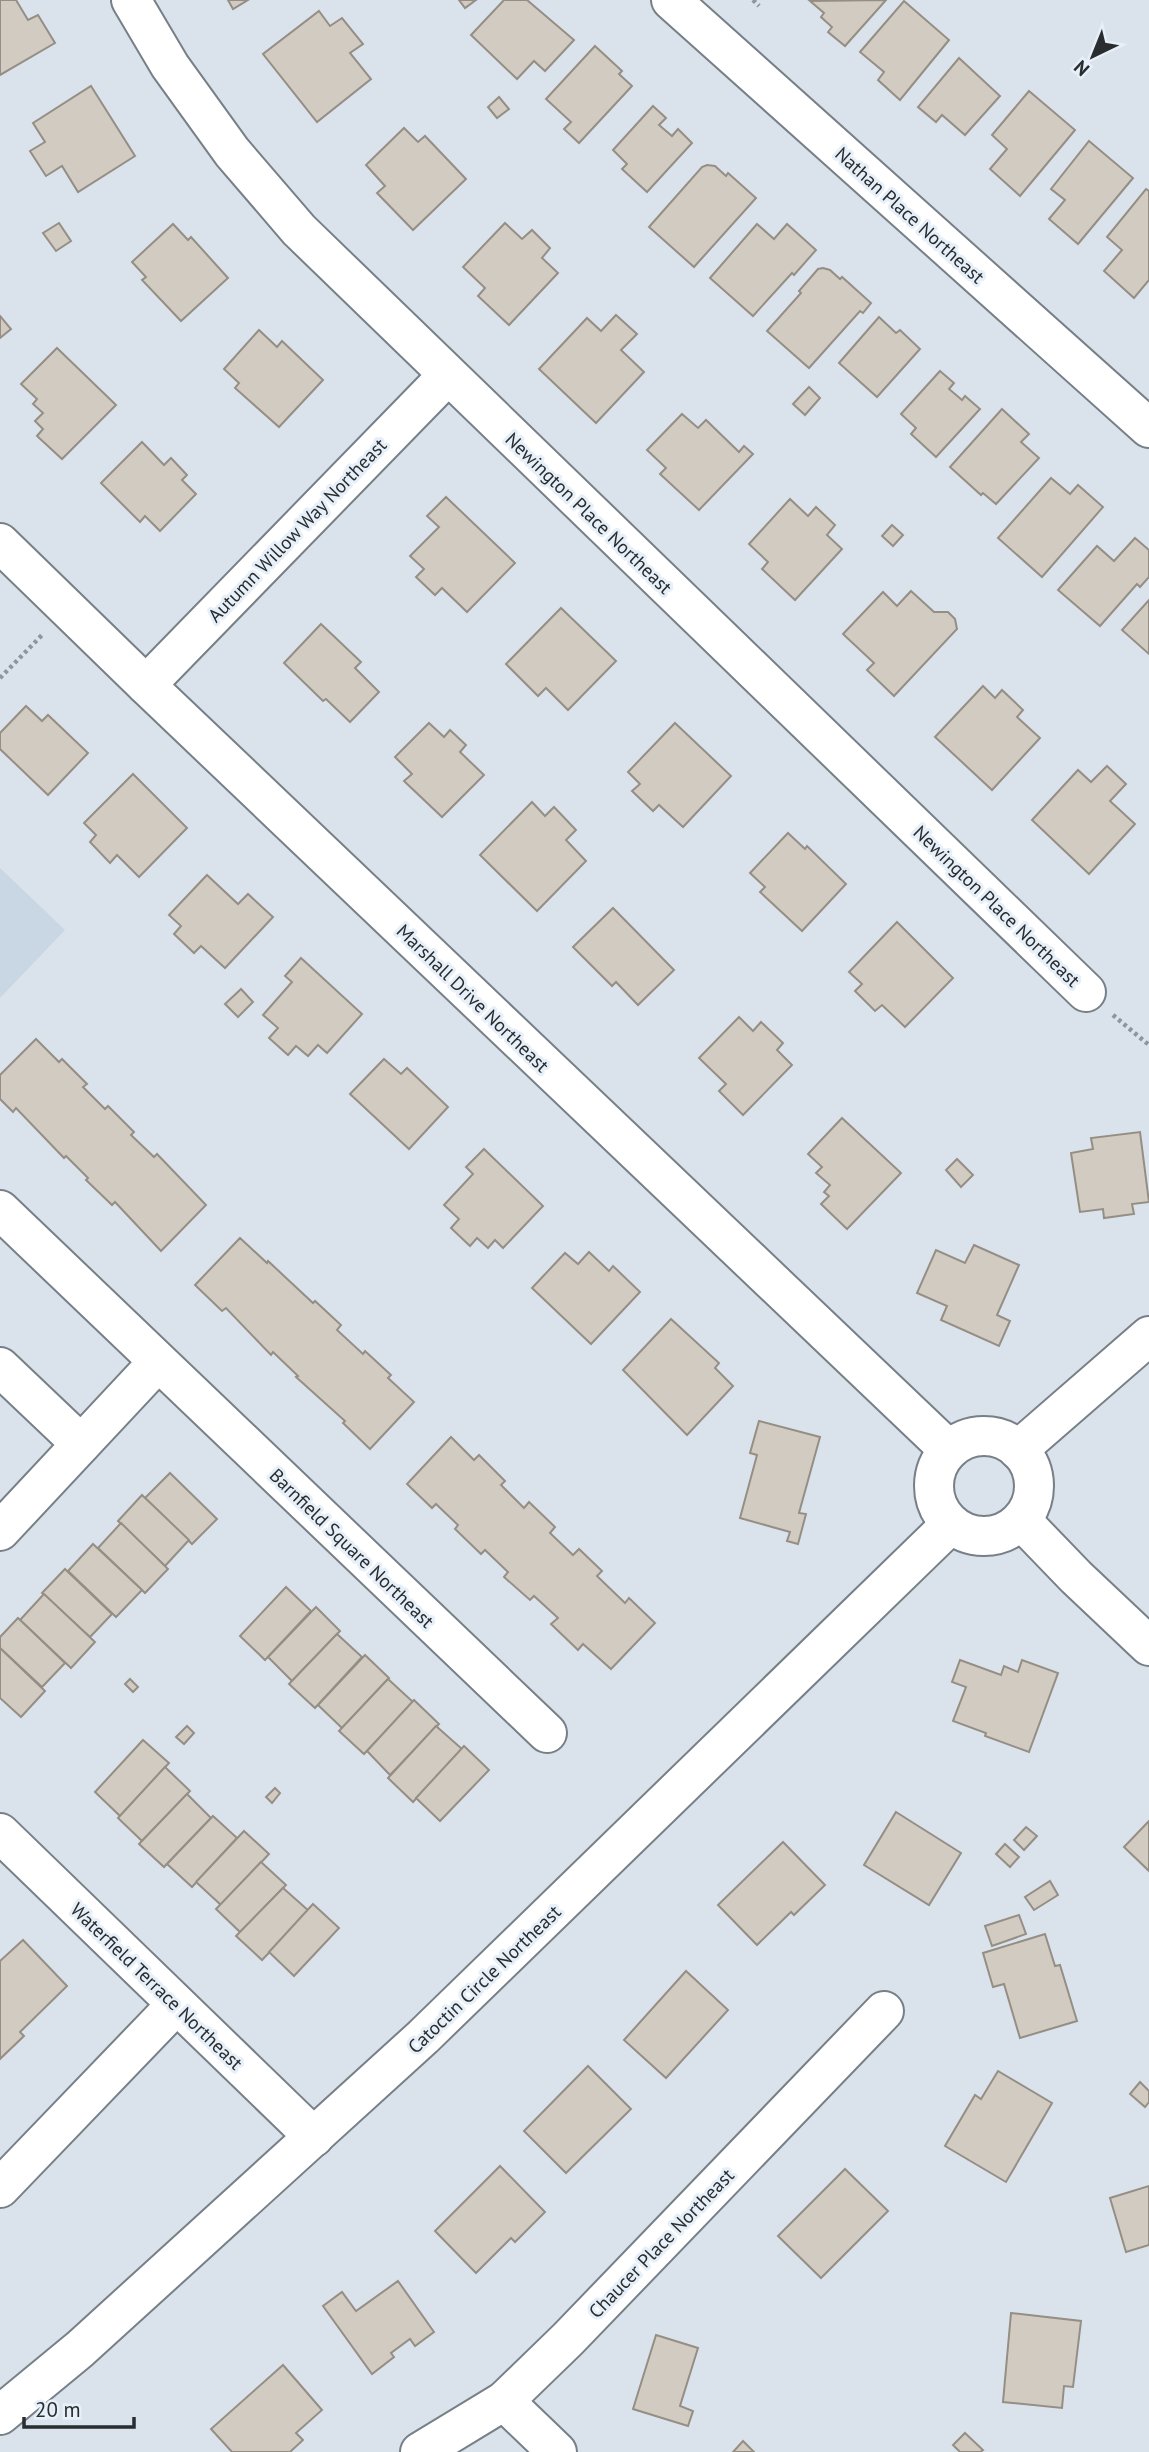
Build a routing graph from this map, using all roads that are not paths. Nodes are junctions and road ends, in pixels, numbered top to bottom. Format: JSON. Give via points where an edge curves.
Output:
{"nodes":[{"id":1,"x":131,"y":0,"type":"edge"},
{"id":2,"x":688,"y":6,"type":"edge"},
{"id":3,"x":447,"y":376,"type":"junction"},
{"id":4,"x":1149,"y":428,"type":"edge"},
{"id":5,"x":0,"y":543,"type":"edge"},
{"id":6,"x":146,"y":685,"type":"junction"},
{"id":7,"x":1086,"y":992,"type":"road end"},
{"id":8,"x":0,"y":1210,"type":"edge"},
{"id":9,"x":1149,"y":1336,"type":"edge"},
{"id":10,"x":158,"y":1362,"type":"junction"},
{"id":11,"x":0,"y":1367,"type":"edge"},
{"id":12,"x":81,"y":1444,"type":"junction"},
{"id":13,"x":949,"y":1450,"type":"junction"},
{"id":14,"x":1018,"y":1450,"type":"junction"},
{"id":15,"x":1021,"y":1520,"type":"junction"},
{"id":16,"x":951,"y":1524,"type":"junction"},
{"id":17,"x":0,"y":1531,"type":"edge"},
{"id":18,"x":1149,"y":1646,"type":"edge"},
{"id":19,"x":547,"y":1733,"type":"dead end"},
{"id":20,"x":0,"y":1833,"type":"edge"},
{"id":21,"x":176,"y":2006,"type":"junction"},
{"id":22,"x":884,"y":2011,"type":"dead end"},
{"id":23,"x":314,"y":2137,"type":"junction"},
{"id":24,"x":0,"y":2188,"type":"edge"},
{"id":25,"x":503,"y":2401,"type":"junction"},
{"id":26,"x":0,"y":2415,"type":"edge"},
{"id":27,"x":420,"y":2452,"type":"edge"},
{"id":28,"x":557,"y":2452,"type":"edge"}],
"edges":[{"from":1,"to":3,"type":"street","name":"Newington Place Northeast","via":[[170,66],[232,152],[299,230]]},
{"from":2,"to":4,"type":"street","name":"Nathan Place Northeast"},
{"from":3,"to":6,"type":"street","name":"Autumn Willow Way Northeast"},
{"from":3,"to":7,"type":"street","name":"Newington Place Northeast"},
{"from":5,"to":6,"type":"street","name":"Marshall Drive Northeast"},
{"from":6,"to":13,"type":"street","name":"Marshall Drive Northeast"},
{"from":8,"to":10,"type":"street","name":"Barnfield Square Northeast"},
{"from":9,"to":14,"type":"street"},
{"from":10,"to":12,"type":"street"},
{"from":10,"to":19,"type":"street","name":"Barnfield Square Northeast"},
{"from":11,"to":12,"type":"street"},
{"from":12,"to":17,"type":"street"},
{"from":13,"to":14,"type":"street","via":[[965,1439],[984,1436],[1003,1439]]},
{"from":13,"to":16,"type":"street","via":[[937,1467],[933,1487],[938,1507]]},
{"from":14,"to":15,"type":"street","via":[[1034,1477],[1030,1507]]},
{"from":15,"to":16,"type":"street","via":[[1006,1532],[986,1536],[967,1534]]},
{"from":15,"to":18,"type":"street"},
{"from":16,"to":23,"type":"street","name":"Catoctin Circle Northeast","via":[[424,2037]]},
{"from":20,"to":21,"type":"street","name":"Waterfield Terrace Northeast"},
{"from":21,"to":23,"type":"street","name":"Waterfield Terrace Northeast"},
{"from":21,"to":24,"type":"street"},
{"from":22,"to":25,"type":"street","name":"Chaucer Place Northeast"},
{"from":23,"to":26,"type":"street","name":"Catoctin Circle Northeast","via":[[80,2349]]},
{"from":25,"to":27,"type":"street","name":"Chaucer Place Northeast"},
{"from":25,"to":28,"type":"street"}]}
